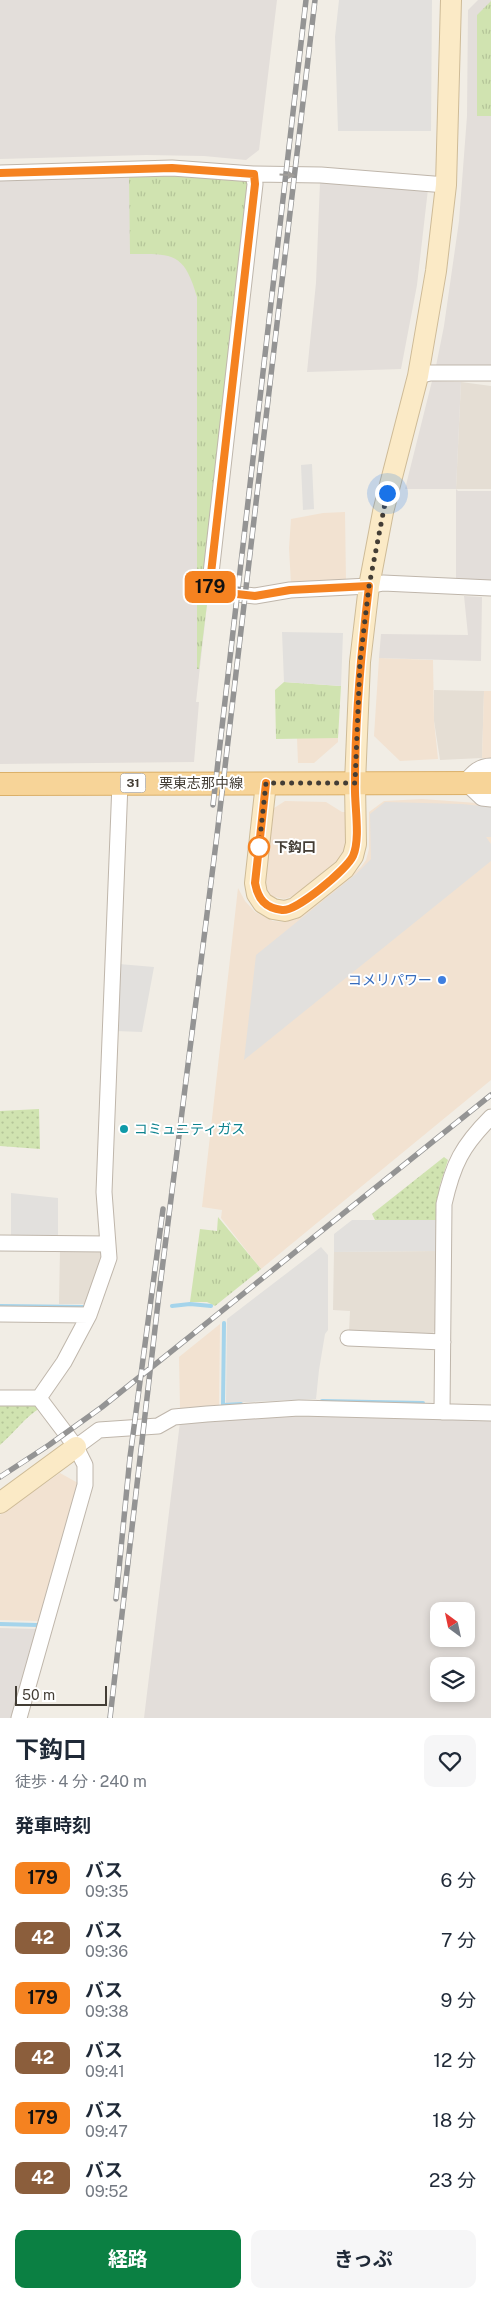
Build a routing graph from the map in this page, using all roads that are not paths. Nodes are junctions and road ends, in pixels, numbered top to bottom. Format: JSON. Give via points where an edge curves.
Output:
{"nodes":[{"id":1,"x":451,"y":0,"type":"edge"},
{"id":2,"x":0,"y":173,"type":"edge"},
{"id":3,"x":254,"y":174,"type":"junction"},
{"id":4,"x":446,"y":185,"type":"junction"},
{"id":5,"x":491,"y":373,"type":"edge"},
{"id":6,"x":418,"y":376,"type":"junction"},
{"id":7,"x":369,"y":586,"type":"junction"},
{"id":8,"x":491,"y":588,"type":"edge"},
{"id":9,"x":491,"y":766,"type":"edge"},
{"id":10,"x":466,"y":782,"type":"junction"},
{"id":11,"x":120,"y":783,"type":"junction"},
{"id":12,"x":266,"y":783,"type":"junction"},
{"id":13,"x":355,"y":783,"type":"junction"},
{"id":14,"x":491,"y":783,"type":"edge"},
{"id":15,"x":0,"y":784,"type":"edge"},
{"id":16,"x":491,"y":799,"type":"edge"},
{"id":17,"x":491,"y":1118,"type":"edge"},
{"id":18,"x":0,"y":1243,"type":"edge"},
{"id":19,"x":107,"y":1244,"type":"junction"},
{"id":20,"x":0,"y":1314,"type":"edge"},
{"id":21,"x":89,"y":1315,"type":"junction"},
{"id":22,"x":348,"y":1338,"type":"dead end"},
{"id":23,"x":443,"y":1342,"type":"junction"},
{"id":24,"x":0,"y":1398,"type":"edge"},
{"id":25,"x":39,"y":1398,"type":"junction"},
{"id":26,"x":442,"y":1412,"type":"junction"},
{"id":27,"x":491,"y":1413,"type":"edge"},
{"id":28,"x":76,"y":1447,"type":"junction"},
{"id":29,"x":0,"y":1503,"type":"edge"},
{"id":30,"x":18,"y":1718,"type":"edge"}],
"edges":[{"from":1,"to":4,"type":"street"},
{"from":2,"to":3,"type":"street","via":[[172,168]]},
{"from":3,"to":4,"type":"street","one_way":true,"via":[[321,175]]},
{"from":3,"to":7,"type":"street","via":[[209,591],[255,596],[281,591]]},
{"from":4,"to":6,"type":"street","via":[[436,272]]},
{"from":5,"to":6,"type":"street","via":[[430,373]]},
{"from":6,"to":7,"type":"street","via":[[383,512]]},
{"from":7,"to":8,"type":"street","via":[[383,583]]},
{"from":7,"to":13,"type":"street","via":[[360,662]]},
{"from":9,"to":10,"type":"street","via":[[474,772]]},
{"from":10,"to":13,"type":"main road","name":"栗東志那中線","number":"31"},
{"from":10,"to":14,"type":"main road","name":"栗東志那中線","number":"31"},
{"from":10,"to":16,"type":"street","via":[[482,798]]},
{"from":11,"to":12,"type":"main road","name":"栗東志那中線","number":"31"},
{"from":11,"to":15,"type":"main road","name":"栗東志那中線","number":"31"},
{"from":11,"to":19,"type":"street","via":[[104,1192]]},
{"from":12,"to":13,"type":"main road","name":"栗東志那中線","number":"31"},
{"from":12,"to":13,"type":"street","via":[[255,883],[263,903],[284,911],[295,908],[344,869],[353,856],[356,844]]},
{"from":17,"to":23,"type":"street","via":[[460,1154],[444,1204]]},
{"from":18,"to":19,"type":"street"},
{"from":19,"to":21,"type":"street","via":[[109,1258]]},
{"from":20,"to":21,"type":"street"},
{"from":21,"to":25,"type":"street","via":[[64,1362]]},
{"from":22,"to":23,"type":"street"},
{"from":23,"to":26,"type":"street"},
{"from":24,"to":25,"type":"street"},
{"from":25,"to":28,"type":"street"},
{"from":26,"to":27,"type":"street"},
{"from":26,"to":28,"type":"street","via":[[298,1408],[174,1417],[158,1426],[99,1430]]},
{"from":28,"to":29,"type":"street"},
{"from":28,"to":30,"type":"street","via":[[85,1465],[85,1485]]}]}
